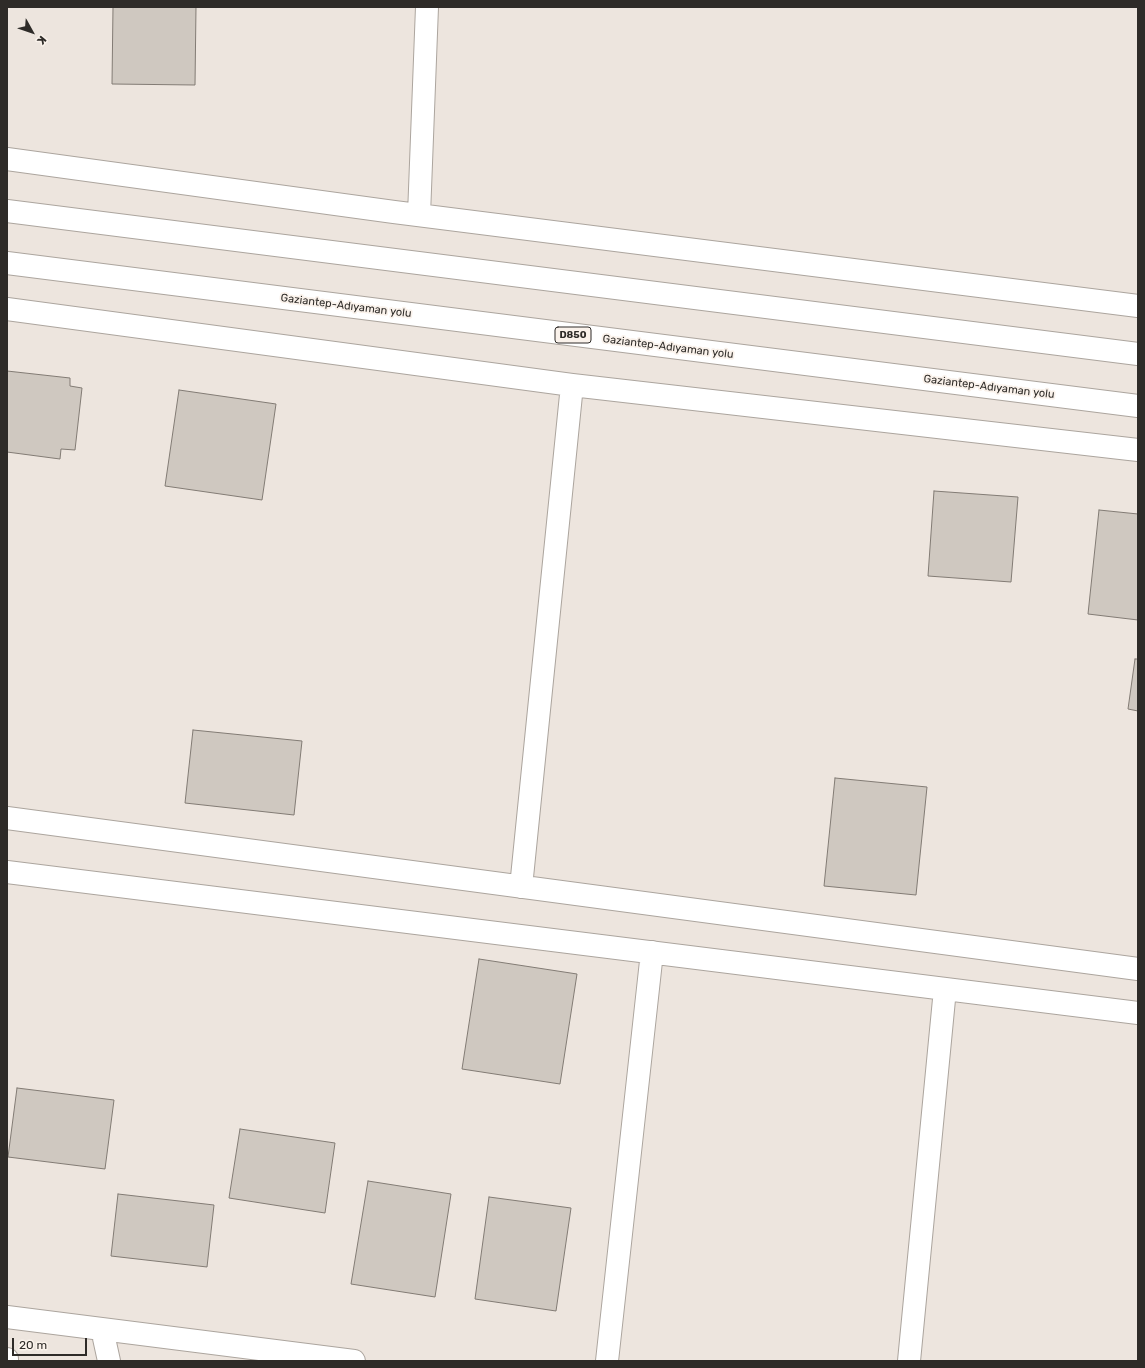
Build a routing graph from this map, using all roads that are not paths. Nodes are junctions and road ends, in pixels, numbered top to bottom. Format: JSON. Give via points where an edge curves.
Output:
{"nodes":[{"id":1,"x":427,"y":7,"type":"edge"},
{"id":2,"x":7,"y":159,"type":"edge"},
{"id":3,"x":7,"y":211,"type":"edge"},
{"id":4,"x":419,"y":215,"type":"junction"},
{"id":5,"x":7,"y":263,"type":"edge"},
{"id":6,"x":1138,"y":306,"type":"edge"},
{"id":7,"x":7,"y":309,"type":"edge"},
{"id":8,"x":1138,"y":354,"type":"edge"},
{"id":9,"x":572,"y":385,"type":"junction"},
{"id":10,"x":1138,"y":406,"type":"edge"},
{"id":11,"x":1138,"y":450,"type":"edge"},
{"id":12,"x":7,"y":818,"type":"edge"},
{"id":13,"x":7,"y":872,"type":"edge"},
{"id":14,"x":521,"y":887,"type":"junction"},
{"id":15,"x":652,"y":952,"type":"junction"},
{"id":16,"x":1138,"y":969,"type":"edge"},
{"id":17,"x":945,"y":988,"type":"junction"},
{"id":18,"x":1138,"y":1013,"type":"edge"},
{"id":19,"x":7,"y":1317,"type":"edge"},
{"id":20,"x":102,"y":1329,"type":"junction"},
{"id":21,"x":109,"y":1361,"type":"edge"},
{"id":22,"x":354,"y":1361,"type":"edge"},
{"id":23,"x":607,"y":1361,"type":"edge"},
{"id":24,"x":909,"y":1361,"type":"edge"}],
"edges":[{"from":1,"to":4,"type":"main road"},
{"from":2,"to":4,"type":"main road"},
{"from":3,"to":8,"type":"main road"},
{"from":4,"to":6,"type":"main road"},
{"from":5,"to":10,"type":"main road","name":"Gaziantep-Adıyaman yolu","number":"D850"},
{"from":7,"to":9,"type":"main road"},
{"from":9,"to":11,"type":"main road"},
{"from":9,"to":14,"type":"main road"},
{"from":12,"to":14,"type":"main road"},
{"from":13,"to":15,"type":"main road"},
{"from":14,"to":16,"type":"main road"},
{"from":15,"to":17,"type":"main road"},
{"from":15,"to":23,"type":"main road"},
{"from":17,"to":18,"type":"main road"},
{"from":17,"to":24,"type":"main road"},
{"from":19,"to":20,"type":"main road"},
{"from":20,"to":21,"type":"main road"},
{"from":20,"to":22,"type":"main road"}]}
